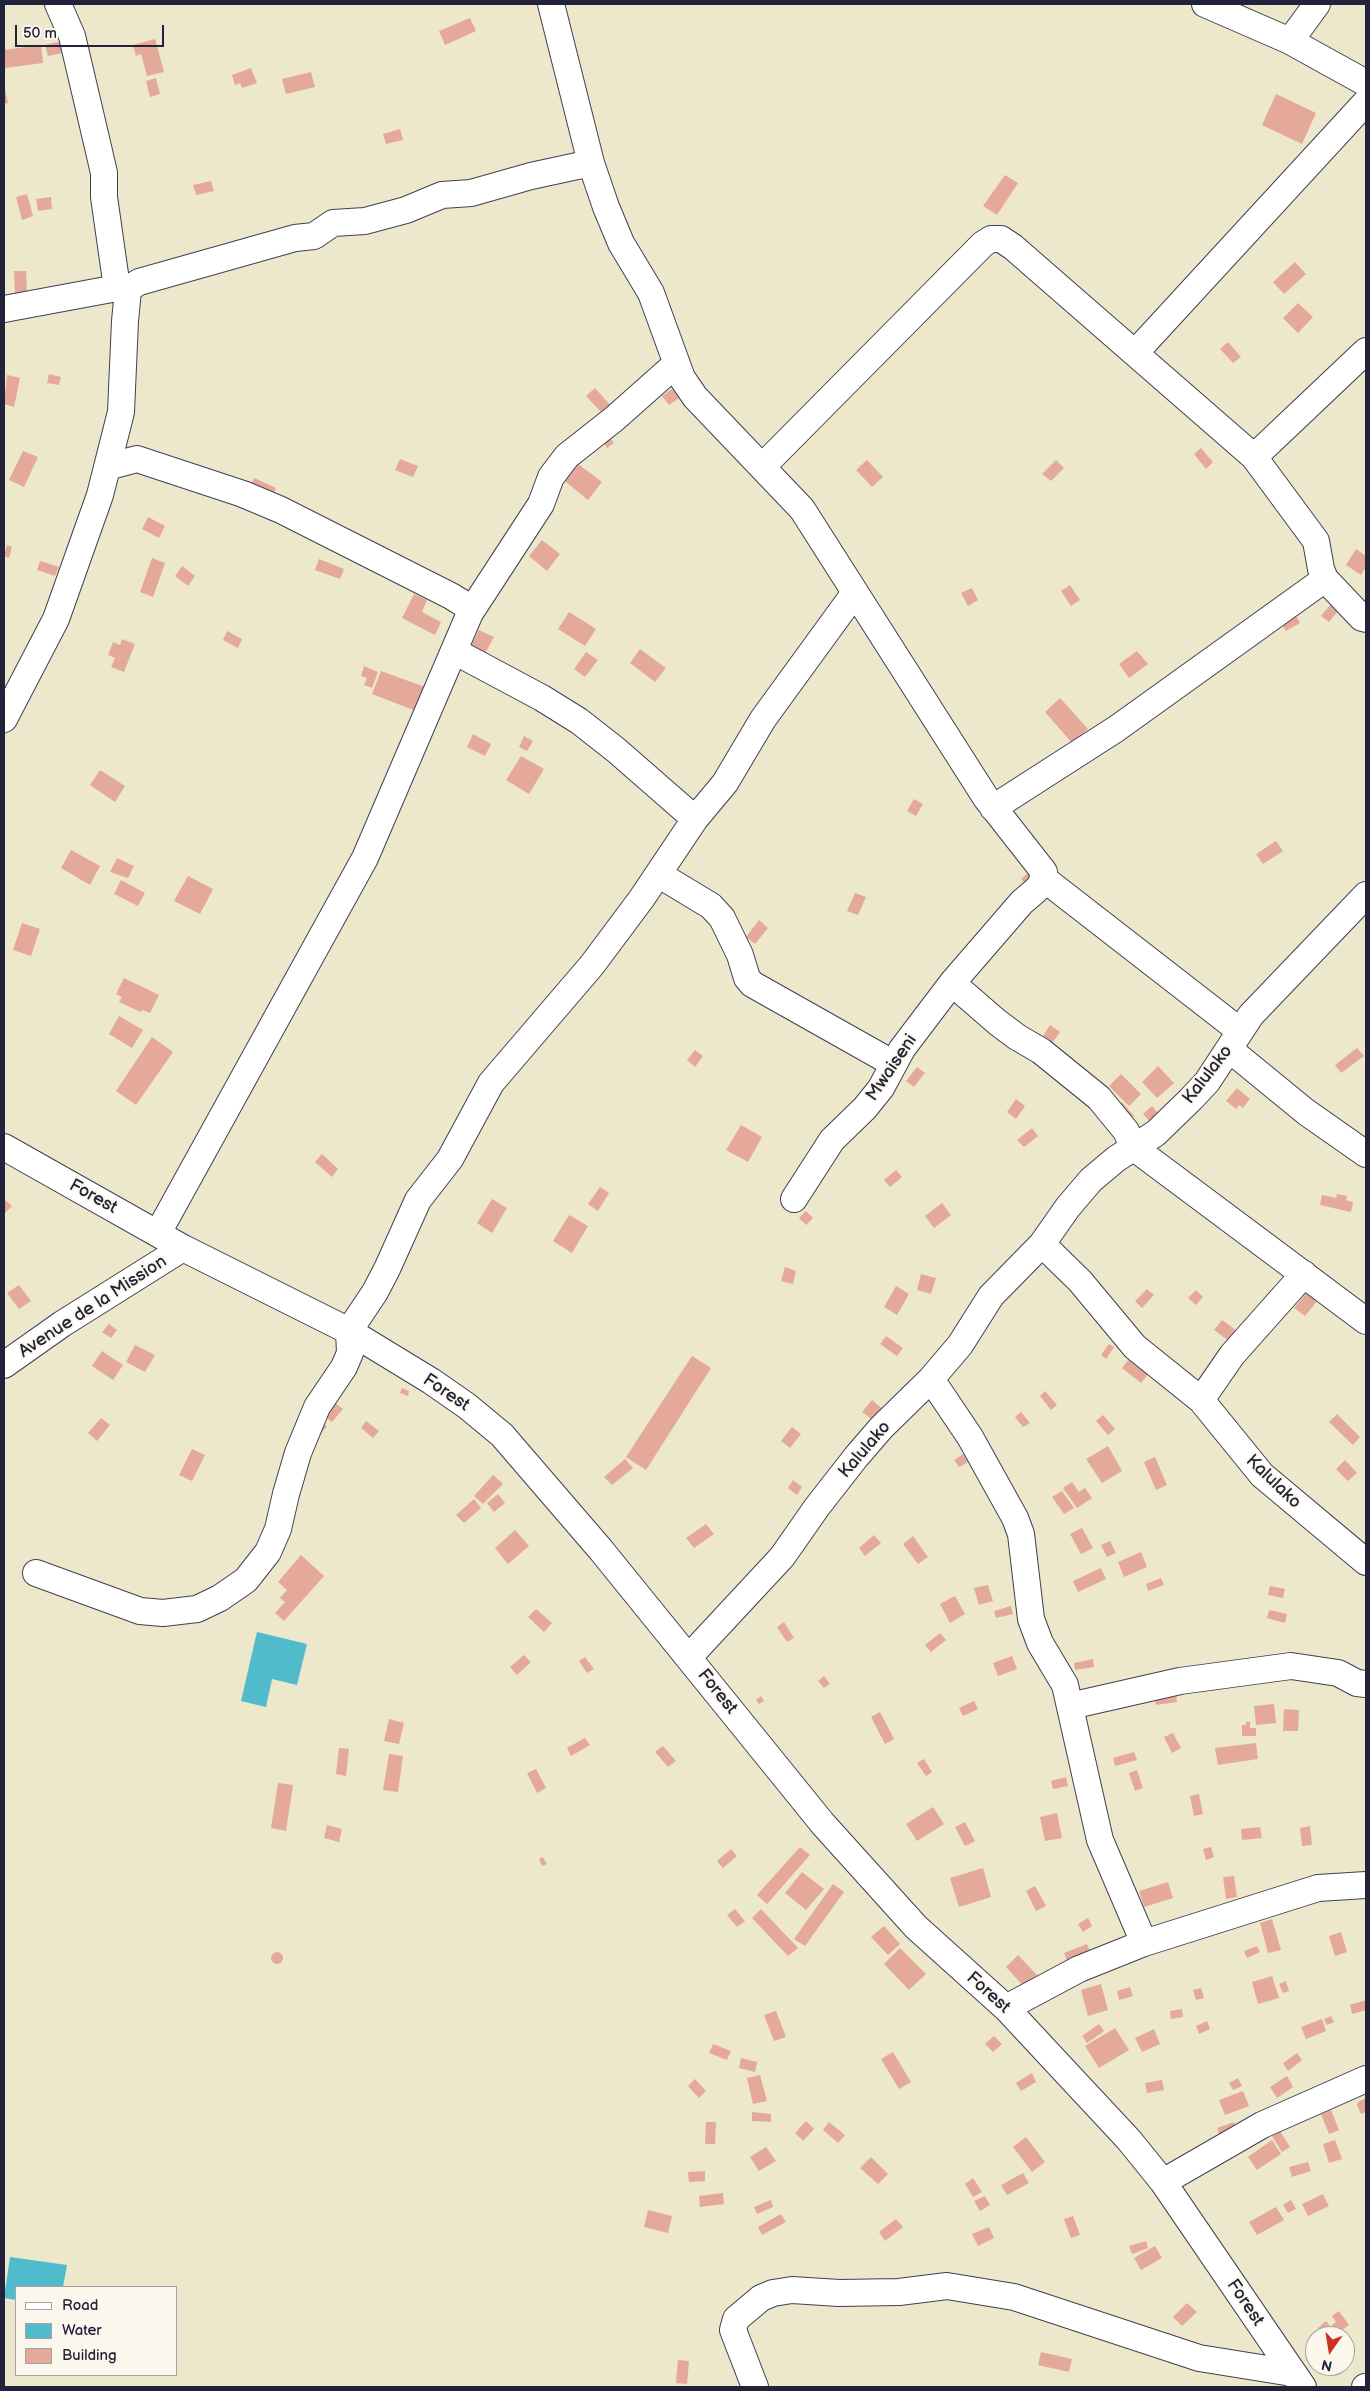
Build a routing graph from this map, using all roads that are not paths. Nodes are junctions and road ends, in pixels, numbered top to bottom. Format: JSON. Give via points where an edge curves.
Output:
{"nodes":[{"id":1,"x":58,"y":4,"type":"edge"},
{"id":2,"x":551,"y":4,"type":"edge"},
{"id":3,"x":1205,"y":4,"type":"edge"},
{"id":4,"x":1318,"y":4,"type":"edge"},
{"id":5,"x":1290,"y":41,"type":"junction"},
{"id":6,"x":1366,"y":84,"type":"edge"},
{"id":7,"x":1366,"y":102,"type":"edge"},
{"id":8,"x":591,"y":163,"type":"junction"},
{"id":9,"x":123,"y":289,"type":"junction"},
{"id":10,"x":4,"y":309,"type":"edge"},
{"id":11,"x":1366,"y":351,"type":"edge"},
{"id":12,"x":1135,"y":353,"type":"junction"},
{"id":13,"x":676,"y":364,"type":"junction"},
{"id":14,"x":118,"y":422,"type":"junction"},
{"id":15,"x":1254,"y":457,"type":"junction"},
{"id":16,"x":136,"y":459,"type":"junction"},
{"id":17,"x":107,"y":467,"type":"junction"},
{"id":18,"x":762,"y":467,"type":"junction"},
{"id":19,"x":1325,"y":580,"type":"junction"},
{"id":20,"x":854,"y":594,"type":"junction"},
{"id":21,"x":470,"y":613,"type":"junction"},
{"id":22,"x":1366,"y":619,"type":"edge"},
{"id":23,"x":454,"y":651,"type":"junction"},
{"id":24,"x":4,"y":719,"type":"edge"},
{"id":25,"x":993,"y":808,"type":"junction"},
{"id":26,"x":695,"y":819,"type":"junction"},
{"id":27,"x":658,"y":874,"type":"junction"},
{"id":28,"x":1043,"y":878,"type":"junction"},
{"id":29,"x":1366,"y":895,"type":"edge"},
{"id":30,"x":952,"y":983,"type":"junction"},
{"id":31,"x":1234,"y":1040,"type":"junction"},
{"id":32,"x":894,"y":1064,"type":"junction"},
{"id":33,"x":4,"y":1147,"type":"edge"},
{"id":34,"x":1133,"y":1147,"type":"junction"},
{"id":35,"x":1366,"y":1154,"type":"edge"},
{"id":36,"x":794,"y":1199,"type":"dead end"},
{"id":37,"x":158,"y":1233,"type":"junction"},
{"id":38,"x":1042,"y":1244,"type":"junction"},
{"id":39,"x":183,"y":1248,"type":"junction"},
{"id":40,"x":1304,"y":1274,"type":"junction"},
{"id":41,"x":1366,"y":1321,"type":"edge"},
{"id":42,"x":349,"y":1331,"type":"junction"},
{"id":43,"x":4,"y":1365,"type":"edge"},
{"id":44,"x":932,"y":1379,"type":"junction"},
{"id":45,"x":1201,"y":1400,"type":"junction"},
{"id":46,"x":1366,"y":1562,"type":"edge"},
{"id":47,"x":36,"y":1573,"type":"dead end"},
{"id":48,"x":689,"y":1657,"type":"junction"},
{"id":49,"x":1366,"y":1684,"type":"edge"},
{"id":50,"x":1070,"y":1706,"type":"junction"},
{"id":51,"x":1366,"y":1885,"type":"edge"},
{"id":52,"x":1144,"y":1942,"type":"junction"},
{"id":53,"x":1006,"y":2008,"type":"junction"},
{"id":54,"x":1366,"y":2079,"type":"edge"},
{"id":55,"x":1163,"y":2182,"type":"junction"},
{"id":56,"x":1298,"y":2380,"type":"edge"},
{"id":57,"x":755,"y":2387,"type":"edge"}],
"edges":[{"from":1,"to":9,"type":"street","via":[[72,36],[104,173],[104,196]]},
{"from":2,"to":8,"type":"street"},
{"from":3,"to":5,"type":"street"},
{"from":4,"to":5,"type":"street"},
{"from":5,"to":6,"type":"street"},
{"from":7,"to":12,"type":"street"},
{"from":8,"to":9,"type":"street","via":[[471,193],[442,195],[406,210],[365,221],[334,224],[314,236],[295,238]]},
{"from":8,"to":13,"type":"street","via":[[621,243],[658,310]]},
{"from":9,"to":10,"type":"street"},
{"from":9,"to":14,"type":"street","via":[[122,399]]},
{"from":11,"to":15,"type":"street"},
{"from":12,"to":15,"type":"street"},
{"from":12,"to":18,"type":"street","via":[[1013,247],[1001,239],[992,239],[983,244]]},
{"from":13,"to":18,"type":"street","via":[[695,397]]},
{"from":13,"to":21,"type":"street","via":[[567,456],[550,478],[541,504]]},
{"from":14,"to":16,"type":"street"},
{"from":14,"to":17,"type":"street"},
{"from":15,"to":19,"type":"street","via":[[1316,541]]},
{"from":16,"to":17,"type":"street"},
{"from":16,"to":21,"type":"street","via":[[281,510],[452,596]]},
{"from":17,"to":24,"type":"street","via":[[86,540],[56,619]]},
{"from":18,"to":20,"type":"street","via":[[802,509]]},
{"from":19,"to":22,"type":"street"},
{"from":19,"to":25,"type":"street","via":[[1116,729]]},
{"from":20,"to":25,"type":"street"},
{"from":20,"to":26,"type":"street","via":[[763,719],[725,783]]},
{"from":21,"to":23,"type":"street"},
{"from":23,"to":26,"type":"street","via":[[579,721]]},
{"from":23,"to":37,"type":"street","via":[[365,858]]},
{"from":25,"to":28,"type":"street","via":[[1041,865]]},
{"from":26,"to":27,"type":"street"},
{"from":27,"to":32,"type":"street","via":[[711,906],[722,918],[752,984]]},
{"from":27,"to":42,"type":"street","via":[[592,965],[491,1083],[450,1159],[418,1200],[388,1269]]},
{"from":28,"to":30,"type":"street","name":"Mwaiseni","via":[[1035,892],[1022,902]]},
{"from":28,"to":31,"type":"street"},
{"from":29,"to":31,"type":"street","name":"Kalulako","via":[[1251,1015]]},
{"from":30,"to":32,"type":"street","name":"Mwaiseni"},
{"from":30,"to":34,"type":"street","via":[[997,1022],[1041,1050],[1099,1098],[1126,1131]]},
{"from":31,"to":34,"type":"street","name":"Kalulako","via":[[1208,1082],[1156,1133]]},
{"from":31,"to":35,"type":"street","via":[[1306,1112]]},
{"from":32,"to":36,"type":"street","name":"Mwaiseni","via":[[865,1108],[832,1140]]},
{"from":33,"to":37,"type":"street","name":"Forest"},
{"from":34,"to":38,"type":"street","name":"Kalulako","via":[[1091,1180]]},
{"from":34,"to":40,"type":"street"},
{"from":37,"to":39,"type":"street","name":"Forest"},
{"from":38,"to":44,"type":"street","name":"Kalulako","via":[[991,1296],[960,1346]]},
{"from":38,"to":45,"type":"street","name":"Kalulako","via":[[1080,1281],[1135,1347]]},
{"from":39,"to":42,"type":"street","name":"Forest"},
{"from":39,"to":43,"type":"street","name":"Avenue de la Mission","via":[[62,1324]]},
{"from":40,"to":41,"type":"street"},
{"from":40,"to":45,"type":"street","via":[[1232,1355]]},
{"from":42,"to":47,"type":"street","via":[[350,1354],[317,1407],[298,1453],[278,1529],[268,1552],[246,1580],[197,1609],[163,1613],[140,1611]]},
{"from":42,"to":48,"type":"street","name":"Forest","via":[[467,1406],[502,1435]]},
{"from":44,"to":48,"type":"street","name":"Kalulako","via":[[882,1428],[816,1507],[782,1557]]},
{"from":44,"to":50,"type":"street","via":[[970,1437],[1015,1518],[1021,1534],[1031,1620],[1040,1642],[1061,1675]]},
{"from":45,"to":46,"type":"street","name":"Kalulako","via":[[1262,1475]]},
{"from":48,"to":53,"type":"street","name":"Forest","via":[[823,1824],[902,1912]]},
{"from":49,"to":50,"type":"street","via":[[1338,1673],[1291,1666],[1180,1681]]},
{"from":50,"to":52,"type":"street","via":[[1100,1840]]},
{"from":51,"to":52,"type":"street","via":[[1318,1888]]},
{"from":52,"to":53,"type":"street","via":[[1079,1969]]},
{"from":53,"to":55,"type":"street","name":"Forest","via":[[1080,2086]]},
{"from":54,"to":55,"type":"street","via":[[1262,2124]]},
{"from":55,"to":56,"type":"street","name":"Forest"},
{"from":56,"to":57,"type":"street","via":[[1199,2358],[1014,2297],[948,2286],[899,2292],[792,2290],[761,2298],[736,2319],[733,2330]]}]}
